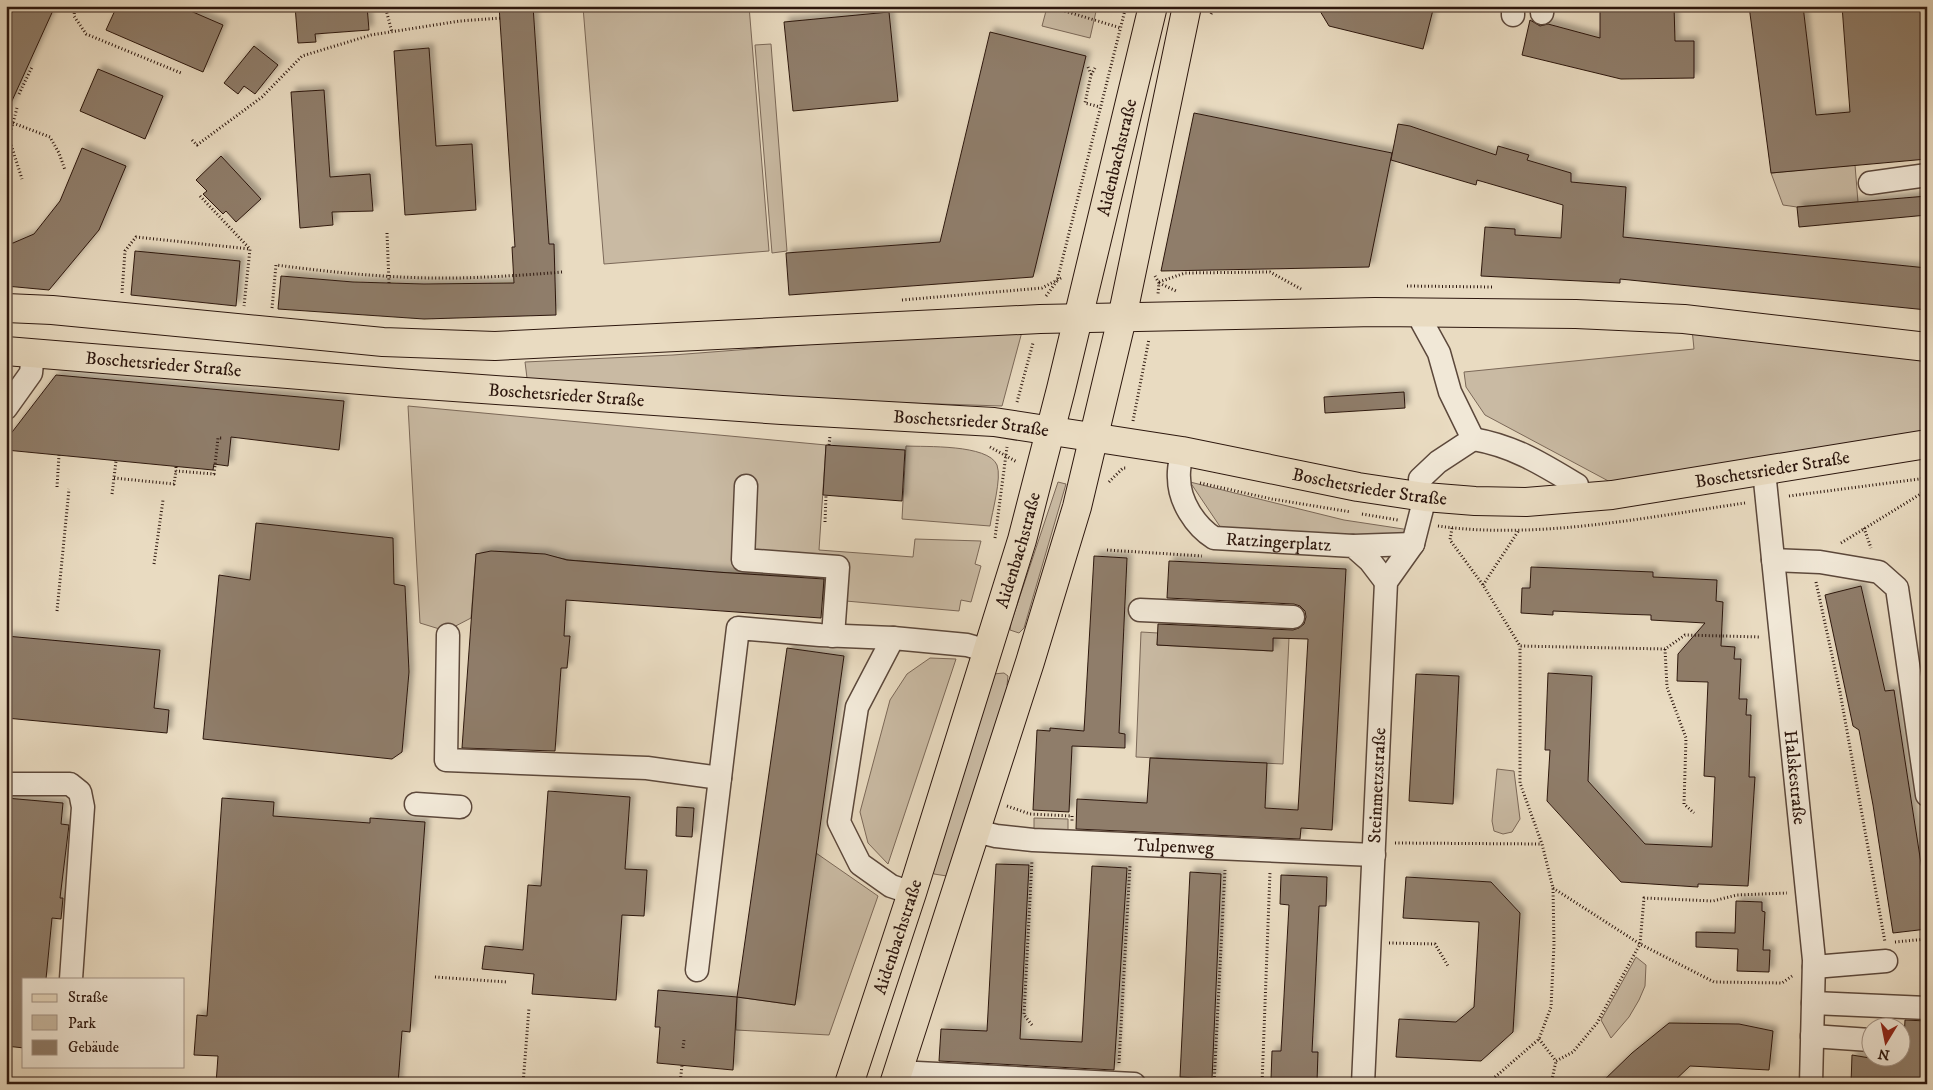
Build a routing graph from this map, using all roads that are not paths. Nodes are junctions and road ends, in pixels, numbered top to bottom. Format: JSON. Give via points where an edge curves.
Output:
{"nodes":[{"id":1,"x":1153,"y":6,"type":"edge"},
{"id":2,"x":1186,"y":10,"type":"edge"},
{"id":3,"x":1927,"y":175,"type":"edge"},
{"id":4,"x":1870,"y":183,"type":"dead end"},
{"id":5,"x":6,"y":308,"type":"edge"},
{"id":6,"x":1122,"y":318,"type":"junction"},
{"id":7,"x":1077,"y":319,"type":"junction"},
{"id":8,"x":1422,"y":322,"type":"dead end"},
{"id":9,"x":1927,"y":347,"type":"edge"},
{"id":10,"x":6,"y":351,"type":"edge"},
{"id":11,"x":33,"y":354,"type":"junction"},
{"id":12,"x":6,"y":408,"type":"edge"},
{"id":13,"x":1050,"y":430,"type":"junction"},
{"id":14,"x":1093,"y":436,"type":"junction"},
{"id":15,"x":1473,"y":439,"type":"junction"},
{"id":16,"x":1927,"y":444,"type":"edge"},
{"id":17,"x":1182,"y":451,"type":"junction"},
{"id":18,"x":1764,"y":471,"type":"junction"},
{"id":19,"x":1577,"y":485,"type":"dead end"},
{"id":20,"x":746,"y":486,"type":"dead end"},
{"id":21,"x":1422,"y":488,"type":"junction"},
{"id":22,"x":1413,"y":544,"type":"junction"},
{"id":23,"x":1353,"y":546,"type":"junction"},
{"id":24,"x":1773,"y":560,"type":"junction"},
{"id":25,"x":1386,"y":582,"type":"junction"},
{"id":26,"x":1140,"y":610,"type":"dead end"},
{"id":27,"x":1293,"y":617,"type":"dead end"},
{"id":28,"x":448,"y":635,"type":"dead end"},
{"id":29,"x":833,"y":636,"type":"junction"},
{"id":30,"x":893,"y":638,"type":"junction"},
{"id":31,"x":988,"y":651,"type":"junction"},
{"id":32,"x":1030,"y":662,"type":"junction"},
{"id":33,"x":720,"y":778,"type":"junction"},
{"id":34,"x":6,"y":784,"type":"edge"},
{"id":35,"x":1927,"y":795,"type":"edge"},
{"id":36,"x":416,"y":804,"type":"dead end"},
{"id":37,"x":460,"y":807,"type":"dead end"},
{"id":38,"x":976,"y":831,"type":"junction"},
{"id":39,"x":1374,"y":849,"type":"junction"},
{"id":40,"x":912,"y":894,"type":"junction"},
{"id":41,"x":951,"y":906,"type":"junction"},
{"id":42,"x":1886,"y":952,"type":"road end"},
{"id":43,"x":1814,"y":964,"type":"junction"},
{"id":44,"x":697,"y":970,"type":"dead end"},
{"id":45,"x":72,"y":978,"type":"edge"},
{"id":46,"x":1813,"y":1003,"type":"junction"},
{"id":47,"x":1927,"y":1008,"type":"edge"},
{"id":48,"x":1812,"y":1036,"type":"junction"},
{"id":49,"x":1860,"y":1039,"type":"edge"},
{"id":50,"x":895,"y":1078,"type":"edge"},
{"id":51,"x":1126,"y":1083,"type":"edge"},
{"id":52,"x":848,"y":1084,"type":"edge"},
{"id":53,"x":1364,"y":1084,"type":"edge"},
{"id":54,"x":1811,"y":1084,"type":"edge"}],
"edges":[{"from":1,"to":2,"type":"main road"},
{"from":1,"to":7,"type":"main road","name":"Aidenbachstraße"},
{"from":2,"to":6,"type":"main road","name":"Aidenbachstraße"},
{"from":3,"to":4,"type":"street"},
{"from":5,"to":7,"type":"main road","via":[[383,342],[495,346]]},
{"from":6,"to":7,"type":"main road"},
{"from":6,"to":9,"type":"main road","via":[[1375,312],[1576,314],[1684,319]]},
{"from":6,"to":14,"type":"main road","name":"Aidenbachstraße"},
{"from":7,"to":13,"type":"main road","name":"Aidenbachstraße"},
{"from":8,"to":15,"type":"street","via":[[1439,353],[1450,392]]},
{"from":10,"to":11,"type":"main road","name":"Boschetsrieder Straße"},
{"from":11,"to":12,"type":"street","via":[[31,372]]},
{"from":11,"to":13,"type":"main road","name":"Boschetsrieder Straße","via":[[772,410],[1010,424]]},
{"from":13,"to":14,"type":"main road","name":"Boschetsrieder Straße"},
{"from":13,"to":31,"type":"main road","name":"Aidenbachstraße","via":[[1022,540]]},
{"from":14,"to":17,"type":"main road","name":"Boschetsrieder Straße"},
{"from":14,"to":32,"type":"main road","name":"Aidenbachstraße","via":[[1077,507]]},
{"from":15,"to":19,"type":"street","via":[[1496,443],[1531,458]]},
{"from":15,"to":21,"type":"street","via":[[1438,462]]},
{"from":16,"to":18,"type":"main road","name":"Boschetsrieder Straße"},
{"from":17,"to":21,"type":"main road","name":"Boschetsrieder Straße","via":[[1358,486]]},
{"from":17,"to":23,"type":"street","name":"Ratzingerplatz","via":[[1178,478],[1180,492],[1203,531],[1214,538]]},
{"from":18,"to":21,"type":"main road","name":"Boschetsrieder Straße","via":[[1612,495],[1526,502],[1475,501]]},
{"from":18,"to":24,"type":"street","name":"Halskestraße"},
{"from":20,"to":29,"type":"street","via":[[743,560],[838,567]]},
{"from":21,"to":22,"type":"street"},
{"from":22,"to":23,"type":"street","name":"Ratzingerplatz"},
{"from":22,"to":25,"type":"street"},
{"from":23,"to":25,"type":"street","name":"Ratzingerplatz"},
{"from":24,"to":35,"type":"street","via":[[1820,562],[1879,572],[1897,588]]},
{"from":24,"to":43,"type":"street","name":"Halskestraße"},
{"from":25,"to":39,"type":"street","name":"Steinmetzstraße"},
{"from":26,"to":27,"type":"street"},
{"from":28,"to":33,"type":"street","via":[[446,760],[647,768]]},
{"from":29,"to":30,"type":"street"},
{"from":29,"to":33,"type":"street","via":[[738,628]]},
{"from":30,"to":31,"type":"street"},
{"from":30,"to":40,"type":"street","via":[[856,707],[839,822],[860,864],[891,886]]},
{"from":31,"to":32,"type":"main road"},
{"from":31,"to":40,"type":"main road","name":"Aidenbachstraße"},
{"from":32,"to":38,"type":"main road","name":"Aidenbachstraße"},
{"from":33,"to":44,"type":"street"},
{"from":34,"to":45,"type":"street","via":[[70,784],[80,792],[83,807]]},
{"from":36,"to":37,"type":"street"},
{"from":38,"to":39,"type":"street","name":"Tulpenweg","via":[[1033,840],[1270,852]]},
{"from":38,"to":41,"type":"main road","name":"Aidenbachstraße"},
{"from":39,"to":53,"type":"street","name":"Steinmetzstraße"},
{"from":40,"to":41,"type":"main road"},
{"from":40,"to":52,"type":"main road","name":"Aidenbachstraße"},
{"from":41,"to":50,"type":"main road","name":"Aidenbachstraße"},
{"from":42,"to":43,"type":"street"},
{"from":43,"to":46,"type":"street","name":"Halskestraße"},
{"from":46,"to":47,"type":"street"},
{"from":46,"to":48,"type":"street","name":"Halskestraße"},
{"from":48,"to":49,"type":"street"},
{"from":48,"to":54,"type":"street","name":"Halskestraße"},
{"from":50,"to":51,"type":"street"}]}
